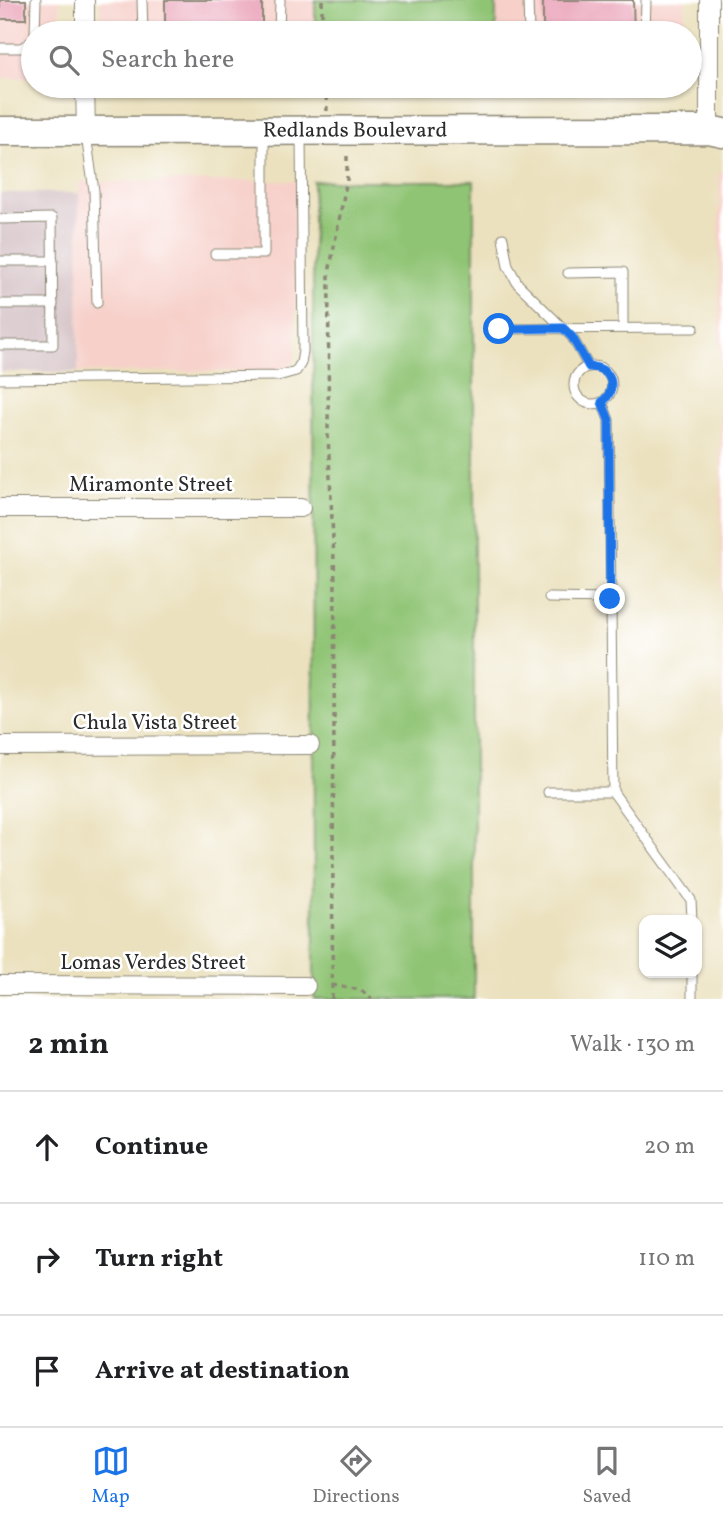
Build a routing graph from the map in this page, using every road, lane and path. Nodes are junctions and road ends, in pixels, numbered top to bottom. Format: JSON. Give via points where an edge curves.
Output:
{"nodes":[{"id":1,"x":36,"y":0,"type":"edge"},
{"id":2,"x":85,"y":0,"type":"edge"},
{"id":3,"x":142,"y":0,"type":"edge"},
{"id":4,"x":280,"y":0,"type":"edge"},
{"id":5,"x":322,"y":0,"type":"edge"},
{"id":6,"x":528,"y":0,"type":"edge"},
{"id":7,"x":646,"y":0,"type":"edge"},
{"id":8,"x":709,"y":0,"type":"edge"},
{"id":9,"x":35,"y":21,"type":"edge"},
{"id":10,"x":85,"y":21,"type":"edge"},
{"id":11,"x":143,"y":21,"type":"edge"},
{"id":12,"x":279,"y":21,"type":"edge"},
{"id":13,"x":322,"y":21,"type":"edge"},
{"id":14,"x":529,"y":21,"type":"edge"},
{"id":15,"x":645,"y":21,"type":"edge"},
{"id":16,"x":0,"y":48,"type":"edge"},
{"id":17,"x":21,"y":48,"type":"edge"},
{"id":18,"x":85,"y":98,"type":"edge"},
{"id":19,"x":86,"y":130,"type":"junction"},
{"id":20,"x":264,"y":130,"type":"junction"},
{"id":21,"x":301,"y":130,"type":"junction"},
{"id":22,"x":348,"y":130,"type":"junction"},
{"id":23,"x":718,"y":130,"type":"edge"},
{"id":24,"x":0,"y":131,"type":"edge"},
{"id":25,"x":0,"y":219,"type":"edge"},
{"id":26,"x":503,"y":238,"type":"dead end"},
{"id":27,"x":215,"y":254,"type":"dead end"},
{"id":28,"x":0,"y":261,"type":"edge"},
{"id":29,"x":52,"y":261,"type":"junction"},
{"id":30,"x":568,"y":273,"type":"dead end"},
{"id":31,"x":97,"y":303,"type":"dead end"},
{"id":32,"x":0,"y":304,"type":"edge"},
{"id":33,"x":53,"y":304,"type":"junction"},
{"id":34,"x":563,"y":328,"type":"junction"},
{"id":35,"x":622,"y":328,"type":"junction"},
{"id":36,"x":694,"y":328,"type":"dead end"},
{"id":37,"x":499,"y":329,"type":"dead end"},
{"id":38,"x":0,"y":345,"type":"edge"},
{"id":39,"x":589,"y":367,"type":"junction"},
{"id":40,"x":0,"y":379,"type":"edge"},
{"id":41,"x":602,"y":402,"type":"junction"},
{"id":42,"x":0,"y":508,"type":"edge"},
{"id":43,"x":302,"y":508,"type":"dead end"},
{"id":44,"x":549,"y":598,"type":"dead end"},
{"id":45,"x":610,"y":599,"type":"junction"},
{"id":46,"x":310,"y":745,"type":"dead end"},
{"id":47,"x":0,"y":746,"type":"edge"},
{"id":48,"x":548,"y":792,"type":"dead end"},
{"id":49,"x":613,"y":792,"type":"junction"},
{"id":50,"x":692,"y":915,"type":"edge"},
{"id":51,"x":692,"y":978,"type":"edge"},
{"id":52,"x":0,"y":985,"type":"edge"},
{"id":53,"x":332,"y":985,"type":"junction"},
{"id":54,"x":306,"y":986,"type":"dead end"},
{"id":55,"x":332,"y":999,"type":"edge"},
{"id":56,"x":372,"y":999,"type":"edge"},
{"id":57,"x":692,"y":999,"type":"edge"}],
"edges":[{"from":1,"to":9,"type":"lane"},
{"from":2,"to":10,"type":"street"},
{"from":3,"to":11,"type":"lane"},
{"from":4,"to":12,"type":"lane"},
{"from":5,"to":13,"type":"path"},
{"from":6,"to":14,"type":"lane"},
{"from":7,"to":15,"type":"lane"},
{"from":8,"to":23,"type":"street"},
{"from":16,"to":17,"type":"lane"},
{"from":18,"to":19,"type":"street"},
{"from":19,"to":20,"type":"main road","name":"Redlands Boulevard"},
{"from":19,"to":24,"type":"main road","name":"Redlands Boulevard"},
{"from":19,"to":31,"type":"lane","via":[[94,191]]},
{"from":20,"to":21,"type":"main road","name":"Redlands Boulevard"},
{"from":20,"to":27,"type":"lane","via":[[264,254]]},
{"from":21,"to":22,"type":"main road","name":"Redlands Boulevard"},
{"from":21,"to":40,"type":"lane","via":[[303,351],[296,371],[278,376]]},
{"from":22,"to":23,"type":"main road","name":"Redlands Boulevard"},
{"from":22,"to":53,"type":"path","via":[[347,179],[329,273],[328,436],[335,581]]},
{"from":25,"to":29,"type":"lane","via":[[52,218]]},
{"from":26,"to":34,"type":"lane","via":[[508,266],[518,284]]},
{"from":28,"to":29,"type":"lane"},
{"from":29,"to":33,"type":"lane"},
{"from":30,"to":35,"type":"lane","via":[[623,272]]},
{"from":32,"to":33,"type":"lane"},
{"from":33,"to":38,"type":"lane","via":[[53,345]]},
{"from":34,"to":35,"type":"lane"},
{"from":34,"to":37,"type":"lane"},
{"from":34,"to":39,"type":"lane"},
{"from":35,"to":36,"type":"lane"},
{"from":39,"to":41,"type":"lane","via":[[601,368],[612,382],[610,394]]},
{"from":39,"to":41,"type":"lane","via":[[575,379],[576,392],[589,404]]},
{"from":41,"to":45,"type":"lane","via":[[609,420]]},
{"from":42,"to":43,"type":"street","name":"Miramonte Street"},
{"from":44,"to":45,"type":"lane"},
{"from":45,"to":49,"type":"lane"},
{"from":46,"to":47,"type":"street","name":"Chula Vista Street"},
{"from":48,"to":49,"type":"lane"},
{"from":49,"to":50,"type":"lane","via":[[691,900]]},
{"from":51,"to":57,"type":"lane"},
{"from":52,"to":54,"type":"street","name":"Lomas Verdes Street"},
{"from":53,"to":55,"type":"path"},
{"from":53,"to":56,"type":"path","via":[[361,990]]}]}
